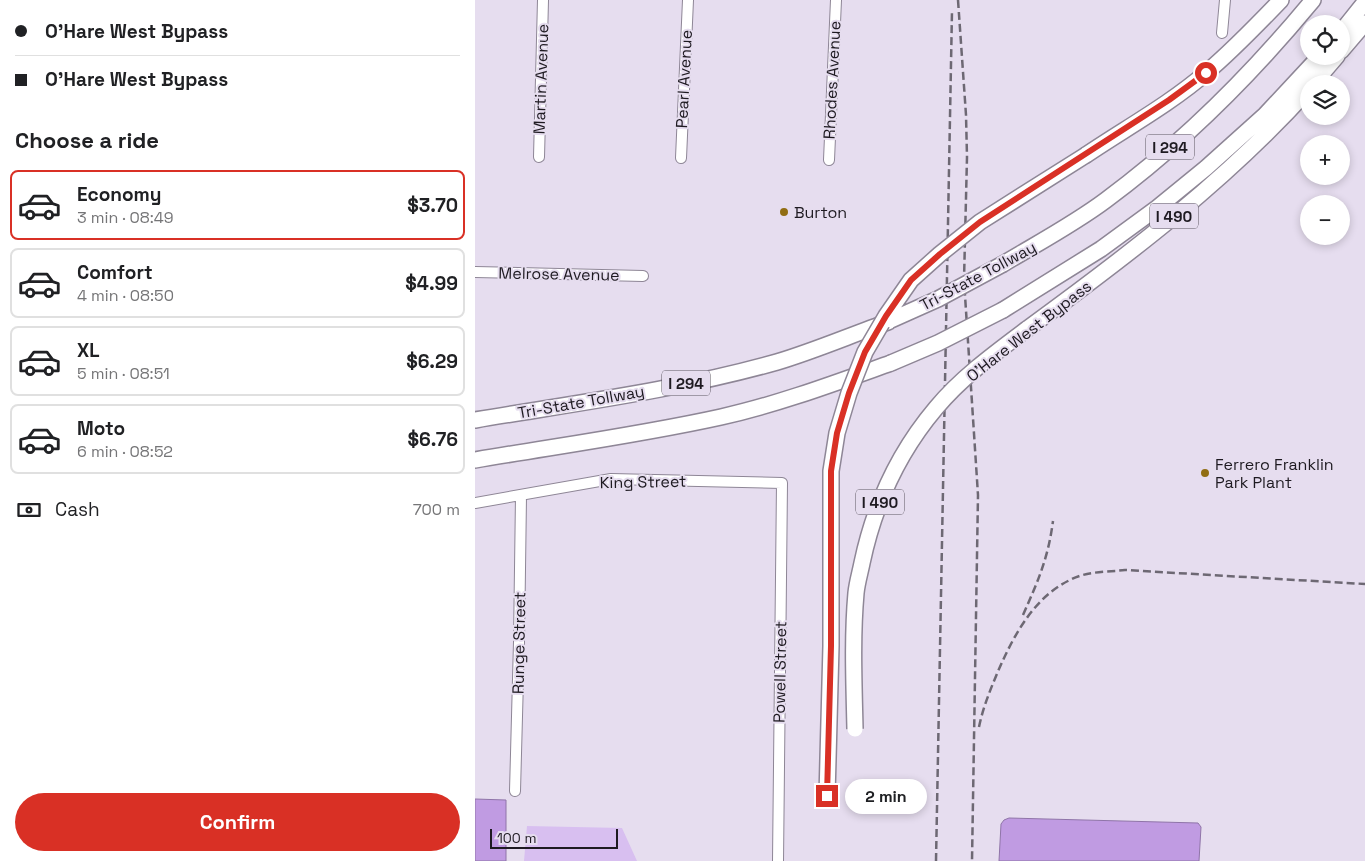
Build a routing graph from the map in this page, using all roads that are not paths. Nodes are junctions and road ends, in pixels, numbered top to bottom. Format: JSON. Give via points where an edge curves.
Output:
{"nodes":[{"id":1,"x":543,"y":0,"type":"edge"},
{"id":2,"x":688,"y":0,"type":"edge"},
{"id":3,"x":836,"y":0,"type":"edge"},
{"id":4,"x":1225,"y":0,"type":"edge"},
{"id":5,"x":1281,"y":0,"type":"edge"},
{"id":6,"x":1313,"y":0,"type":"edge"},
{"id":7,"x":1365,"y":2,"type":"edge"},
{"id":8,"x":1350,"y":21,"type":"edge"},
{"id":9,"x":1365,"y":23,"type":"edge"},
{"id":10,"x":1222,"y":33,"type":"dead end"},
{"id":11,"x":1350,"y":40,"type":"edge"},
{"id":12,"x":1312,"y":65,"type":"edge"},
{"id":13,"x":1329,"y":65,"type":"edge"},
{"id":14,"x":1321,"y":75,"type":"edge"},
{"id":15,"x":1300,"y":98,"type":"edge"},
{"id":16,"x":539,"y":158,"type":"dead end"},
{"id":17,"x":681,"y":158,"type":"dead end"},
{"id":18,"x":829,"y":160,"type":"dead end"},
{"id":19,"x":475,"y":272,"type":"edge"},
{"id":20,"x":643,"y":276,"type":"dead end"},
{"id":21,"x":475,"y":420,"type":"edge"},
{"id":22,"x":475,"y":460,"type":"edge"},
{"id":23,"x":782,"y":483,"type":"joint"},
{"id":24,"x":521,"y":496,"type":"junction"},
{"id":25,"x":475,"y":503,"type":"edge"},
{"id":26,"x":855,"y":729,"type":"dead end"},
{"id":27,"x":515,"y":791,"type":"dead end"},
{"id":28,"x":827,"y":796,"type":"dead end"},
{"id":29,"x":777,"y":861,"type":"edge"}],
"edges":[{"from":1,"to":16,"type":"street","name":"Martin Avenue"},
{"from":2,"to":17,"type":"street","name":"Pearl Avenue"},
{"from":3,"to":18,"type":"street","name":"Rhodes Avenue"},
{"from":4,"to":10,"type":"street"},
{"from":5,"to":28,"type":"highway","bridge":true,"via":[[1206,73],[980,222],[940,254],[911,280],[865,352],[837,433],[831,471]]},
{"from":6,"to":21,"type":"highway","name":"Tri-State Tollway","number":"I 294","bridge":true,"via":[[1233,90],[1106,200],[1059,231],[938,299],[779,362],[640,392]]},
{"from":7,"to":8,"type":"highway"},
{"from":9,"to":11,"type":"highway"},
{"from":12,"to":22,"type":"highway","number":"I 294","bridge":true,"via":[[1265,115],[1157,208],[1101,249],[1003,310],[938,344],[809,392],[723,417]]},
{"from":13,"to":14,"type":"highway"},
{"from":15,"to":26,"type":"highway","name":"O'Hare West Bypass","number":"I 490","bridge":true,"via":[[1245,154],[1145,241],[979,366],[937,408],[912,440],[889,481],[871,526],[856,592]]},
{"from":19,"to":20,"type":"street","name":"Melrose Avenue"},
{"from":23,"to":24,"type":"street","name":"King Street","via":[[611,479]]},
{"from":23,"to":29,"type":"street","name":"Powell Street"},
{"from":24,"to":25,"type":"street","name":"King Street"},
{"from":24,"to":27,"type":"street","name":"Runge Street"}]}
